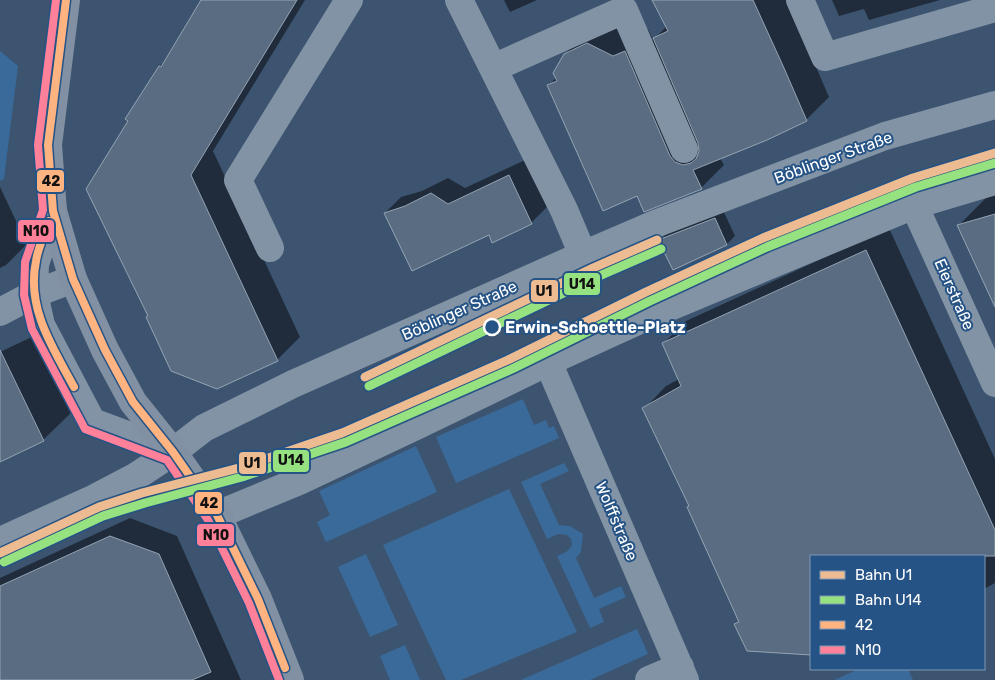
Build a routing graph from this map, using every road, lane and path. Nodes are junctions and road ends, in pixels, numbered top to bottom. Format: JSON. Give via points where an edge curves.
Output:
{"nodes":[{"id":1,"x":66,"y":0,"type":"edge"},
{"id":2,"x":349,"y":0,"type":"edge"},
{"id":3,"x":460,"y":0,"type":"edge"},
{"id":4,"x":800,"y":0,"type":"edge"},
{"id":5,"x":995,"y":8,"type":"edge"},
{"id":6,"x":493,"y":68,"type":"junction"},
{"id":7,"x":995,"y":105,"type":"edge"},
{"id":8,"x":684,"y":150,"type":"dead end"},
{"id":9,"x":995,"y":181,"type":"edge"},
{"id":10,"x":914,"y":205,"type":"junction"},
{"id":11,"x":52,"y":211,"type":"junction"},
{"id":12,"x":270,"y":248,"type":"dead end"},
{"id":13,"x":584,"y":255,"type":"junction"},
{"id":14,"x":73,"y":279,"type":"junction"},
{"id":15,"x":34,"y":294,"type":"junction"},
{"id":16,"x":0,"y":312,"type":"edge"},
{"id":17,"x":548,"y":362,"type":"junction"},
{"id":18,"x":995,"y":383,"type":"edge"},
{"id":19,"x":173,"y":452,"type":"junction"},
{"id":20,"x":217,"y":515,"type":"junction"},
{"id":21,"x":0,"y":541,"type":"edge"},
{"id":22,"x":682,"y":673,"type":"edge"},
{"id":23,"x":290,"y":680,"type":"edge"},
{"id":24,"x":649,"y":680,"type":"edge"}],
"edges":[{"from":1,"to":11,"type":"main road","via":[[48,145]]},
{"from":2,"to":12,"type":"street","via":[[238,180]]},
{"from":3,"to":6,"type":"street"},
{"from":4,"to":5,"type":"street","via":[[825,57]]},
{"from":6,"to":8,"type":"street","via":[[624,10]]},
{"from":6,"to":13,"type":"street"},
{"from":7,"to":13,"type":"street","name":"Böblinger Straße","via":[[885,136],[655,224]]},
{"from":9,"to":10,"type":"street"},
{"from":10,"to":17,"type":"street","via":[[655,313]]},
{"from":10,"to":18,"type":"street","name":"Eierstraße"},
{"from":11,"to":14,"type":"main road"},
{"from":11,"to":15,"type":"street","via":[[35,264]]},
{"from":13,"to":19,"type":"street","name":"Böblinger Straße","via":[[293,384],[204,428]]},
{"from":14,"to":15,"type":"street"},
{"from":14,"to":19,"type":"main road","via":[[133,402]]},
{"from":15,"to":16,"type":"street"},
{"from":15,"to":19,"type":"street","via":[[41,325],[92,422]]},
{"from":17,"to":20,"type":"street","via":[[299,481]]},
{"from":17,"to":22,"type":"street","name":"Wolffstraße"},
{"from":19,"to":20,"type":"main road"},
{"from":19,"to":21,"type":"street","name":"Böblinger Straße","via":[[95,498]]},
{"from":20,"to":23,"type":"main road","via":[[258,599]]},
{"from":22,"to":24,"type":"street"}]}
